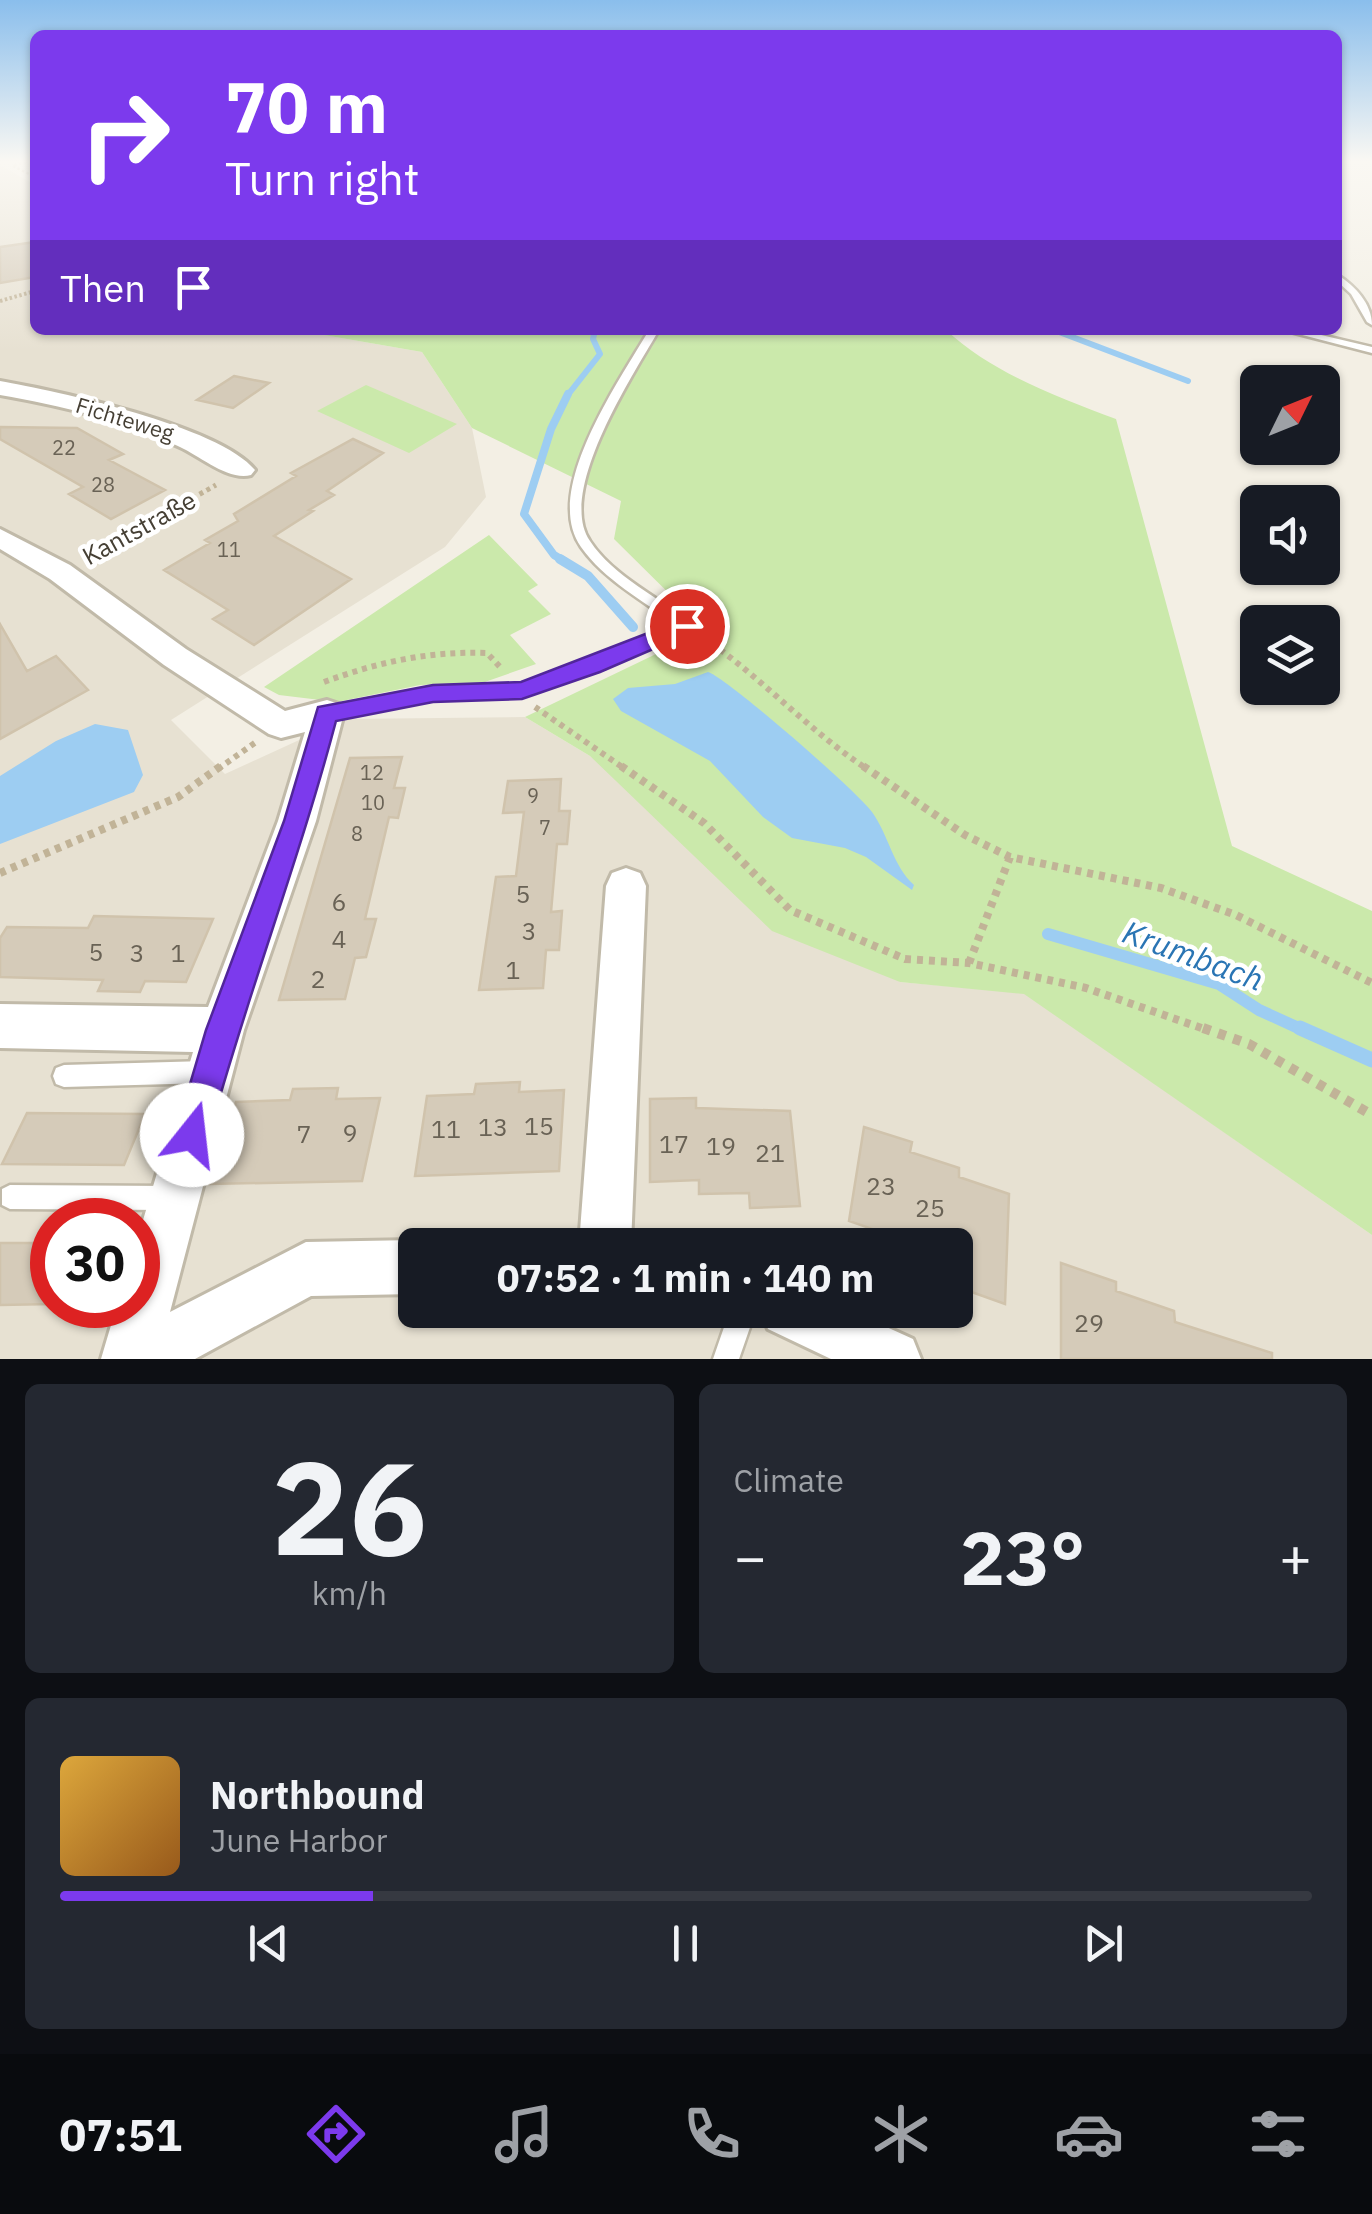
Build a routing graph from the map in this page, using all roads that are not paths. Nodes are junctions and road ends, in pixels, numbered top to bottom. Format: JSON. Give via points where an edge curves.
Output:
{"nodes":[{"id":1,"x":1342,"y":282,"type":"edge"},
{"id":2,"x":1372,"y":322,"type":"edge"},
{"id":3,"x":651,"y":335,"type":"edge"},
{"id":4,"x":1309,"y":335,"type":"edge"},
{"id":5,"x":1372,"y":350,"type":"edge"},
{"id":6,"x":0,"y":388,"type":"edge"},
{"id":7,"x":242,"y":470,"type":"dead end"},
{"id":8,"x":0,"y":537,"type":"edge"},
{"id":9,"x":326,"y":714,"type":"junction"},
{"id":10,"x":626,"y":886,"type":"dead end"},
{"id":11,"x":0,"y":1026,"type":"edge"},
{"id":12,"x":216,"y":1051,"type":"junction"},
{"id":13,"x":64,"y":1076,"type":"dead end"},
{"id":14,"x":10,"y":1196,"type":"dead end"},
{"id":15,"x":174,"y":1198,"type":"junction"},
{"id":16,"x":605,"y":1228,"type":"edge"},
{"id":17,"x":398,"y":1267,"type":"edge"},
{"id":18,"x":737,"y":1328,"type":"edge"},
{"id":19,"x":826,"y":1328,"type":"edge"},
{"id":20,"x":128,"y":1359,"type":"edge"},
{"id":21,"x":138,"y":1359,"type":"edge"},
{"id":22,"x":726,"y":1359,"type":"edge"},
{"id":23,"x":893,"y":1359,"type":"edge"}],
"edges":[{"from":1,"to":2,"type":"lane"},
{"from":3,"to":9,"type":"lane","via":[[617,391],[574,512],[581,539],[687,626],[522,690],[433,693]]},
{"from":4,"to":5,"type":"lane"},
{"from":6,"to":7,"type":"street","name":"Fichteweg","via":[[100,408],[174,433]]},
{"from":8,"to":9,"type":"street","name":"Kantstraße","via":[[281,725]]},
{"from":9,"to":12,"type":"street","via":[[297,821]]},
{"from":10,"to":16,"type":"street"},
{"from":11,"to":12,"type":"street"},
{"from":12,"to":13,"type":"lane"},
{"from":12,"to":15,"type":"street"},
{"from":14,"to":15,"type":"lane"},
{"from":15,"to":20,"type":"street"},
{"from":17,"to":21,"type":"street","via":[[306,1269]]},
{"from":18,"to":22,"type":"lane"},
{"from":19,"to":23,"type":"street"}]}
